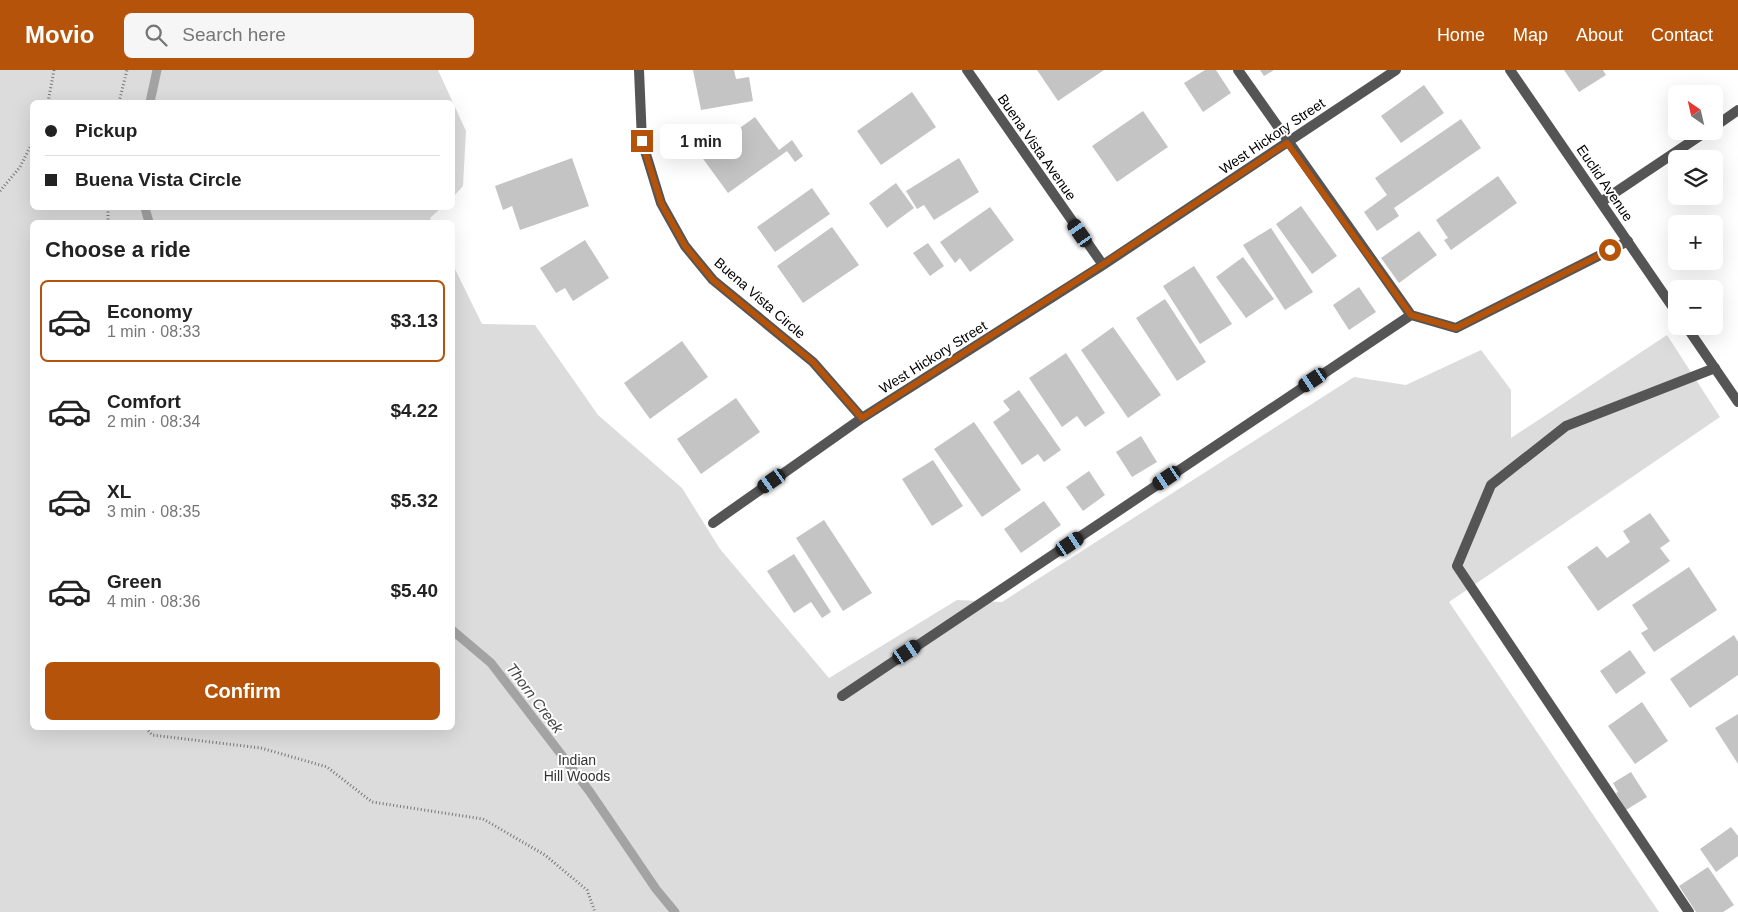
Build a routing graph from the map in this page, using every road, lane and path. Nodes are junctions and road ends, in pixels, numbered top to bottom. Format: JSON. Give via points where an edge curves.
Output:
{"nodes":[{"id":1,"x":54,"y":70,"type":"edge"},
{"id":2,"x":127,"y":70,"type":"edge"},
{"id":3,"x":638,"y":70,"type":"edge"},
{"id":4,"x":967,"y":70,"type":"edge"},
{"id":5,"x":1238,"y":70,"type":"edge"},
{"id":6,"x":1396,"y":70,"type":"edge"},
{"id":7,"x":1510,"y":70,"type":"edge"},
{"id":8,"x":48,"y":100,"type":"edge"},
{"id":9,"x":120,"y":100,"type":"edge"},
{"id":10,"x":1738,"y":110,"type":"edge"},
{"id":11,"x":1723,"y":121,"type":"edge"},
{"id":12,"x":1694,"y":140,"type":"edge"},
{"id":13,"x":1287,"y":143,"type":"junction"},
{"id":14,"x":30,"y":147,"type":"edge"},
{"id":15,"x":0,"y":190,"type":"edge"},
{"id":16,"x":1601,"y":202,"type":"junction"},
{"id":17,"x":1628,"y":241,"type":"junction"},
{"id":18,"x":1102,"y":265,"type":"junction"},
{"id":19,"x":1668,"y":300,"type":"edge"},
{"id":20,"x":1411,"y":315,"type":"junction"},
{"id":21,"x":1692,"y":335,"type":"edge"},
{"id":22,"x":1715,"y":368,"type":"junction"},
{"id":23,"x":1738,"y":402,"type":"edge"},
{"id":24,"x":862,"y":418,"type":"junction"},
{"id":25,"x":713,"y":523,"type":"dead end"},
{"id":26,"x":842,"y":696,"type":"dead end"},
{"id":27,"x":148,"y":730,"type":"edge"},
{"id":28,"x":595,"y":912,"type":"edge"},
{"id":29,"x":1689,"y":912,"type":"edge"}],
"edges":[{"from":1,"to":8,"type":"path"},
{"from":2,"to":9,"type":"path"},
{"from":3,"to":24,"type":"street","name":"Buena Vista Circle","via":[[642,141],[661,203],[685,246],[713,280],[813,362]]},
{"from":4,"to":18,"type":"street","name":"Buena Vista Avenue"},
{"from":5,"to":13,"type":"street"},
{"from":6,"to":13,"type":"street","name":"West Hickory Street"},
{"from":7,"to":16,"type":"street","name":"Euclid Avenue"},
{"from":10,"to":11,"type":"street"},
{"from":12,"to":16,"type":"street"},
{"from":13,"to":18,"type":"street","name":"West Hickory Street"},
{"from":13,"to":20,"type":"street"},
{"from":14,"to":15,"type":"path","via":[[20,167]]},
{"from":16,"to":17,"type":"street","name":"Euclid Avenue"},
{"from":17,"to":19,"type":"street","name":"Euclid Avenue"},
{"from":17,"to":20,"type":"street","via":[[1456,328]]},
{"from":18,"to":24,"type":"street","name":"West Hickory Street"},
{"from":20,"to":26,"type":"street"},
{"from":21,"to":22,"type":"street"},
{"from":22,"to":23,"type":"street"},
{"from":22,"to":29,"type":"street","via":[[1566,426],[1558,432],[1491,485],[1457,566]]},
{"from":24,"to":25,"type":"street","name":"West Hickory Street"},
{"from":27,"to":28,"type":"path","via":[[152,735],[261,748],[327,768],[372,802],[482,819],[545,855],[588,890]]}]}
